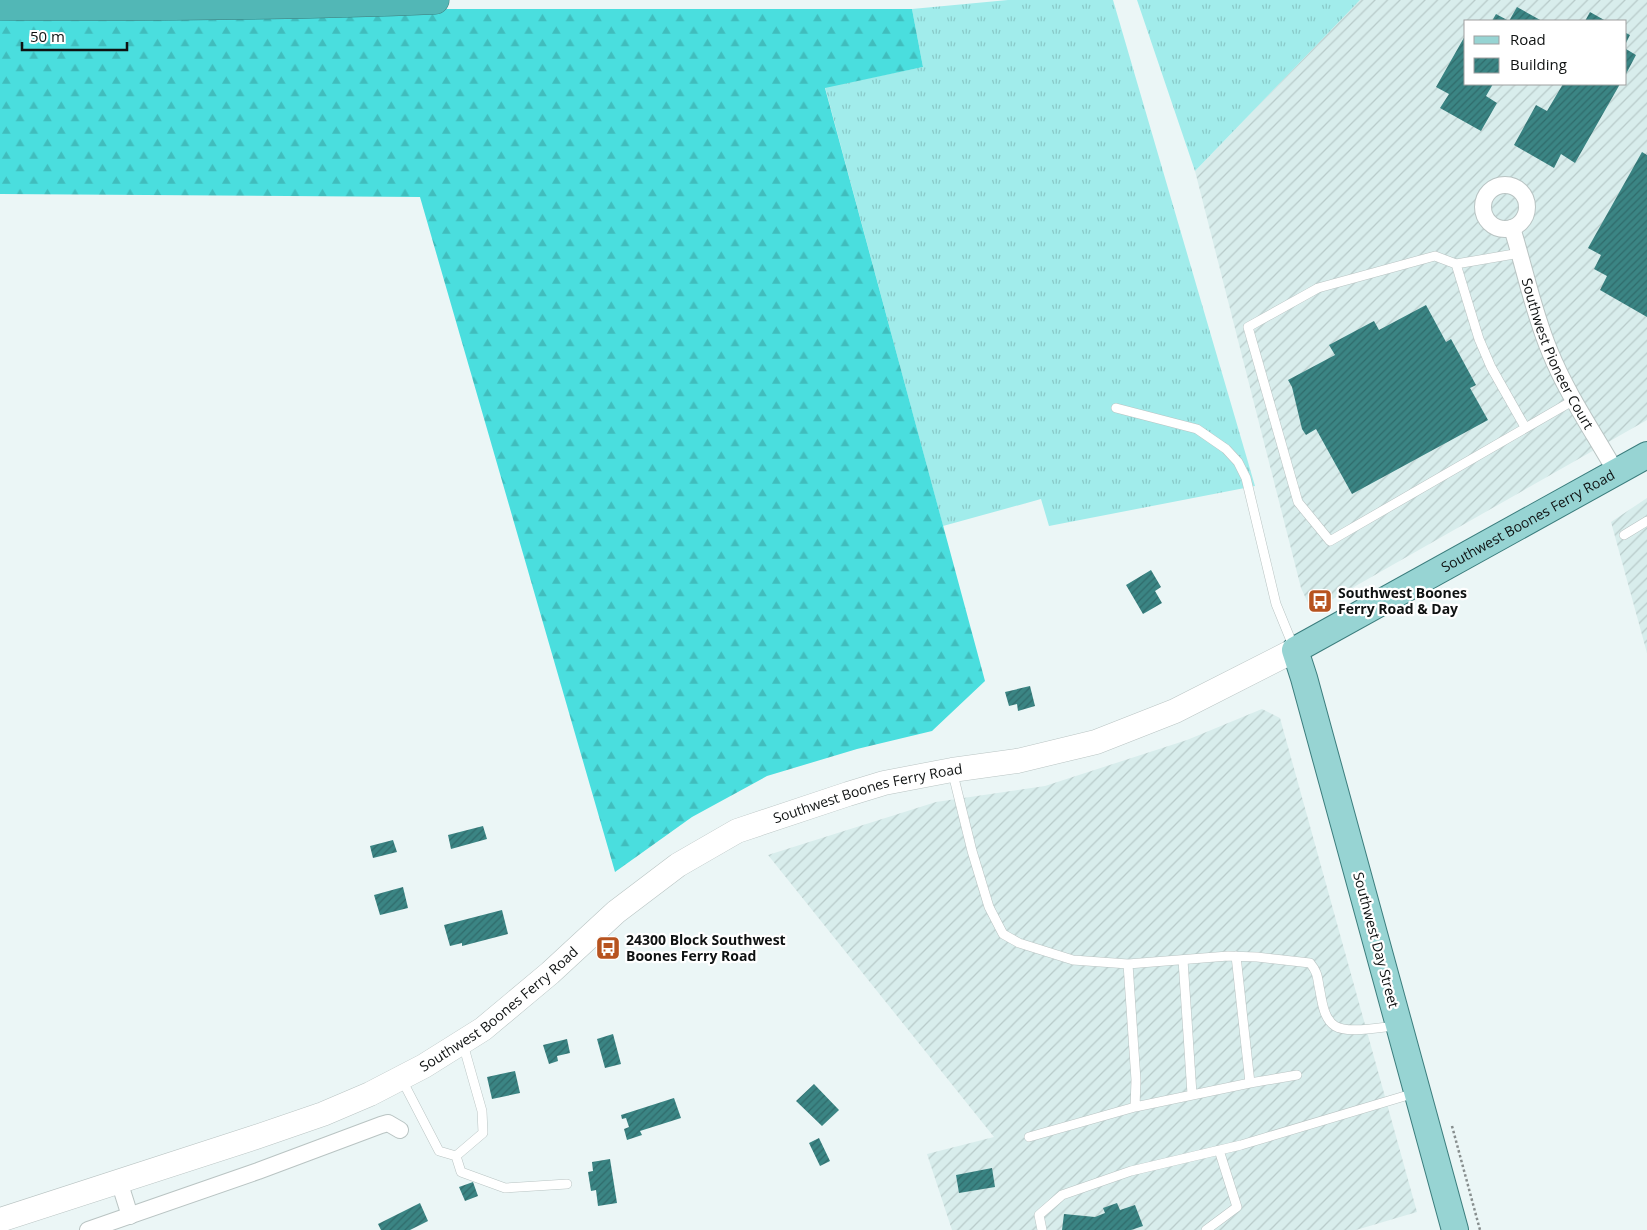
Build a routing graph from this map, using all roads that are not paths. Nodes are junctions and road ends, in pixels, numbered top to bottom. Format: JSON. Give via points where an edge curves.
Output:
{"nodes":[{"id":1,"x":435,"y":0,"type":"edge"},
{"id":2,"x":0,"y":6,"type":"edge"},
{"id":3,"x":1512,"y":228,"type":"dead end"},
{"id":4,"x":1520,"y":253,"type":"junction"},
{"id":5,"x":1456,"y":264,"type":"junction"},
{"id":6,"x":1574,"y":400,"type":"junction"},
{"id":7,"x":1116,"y":408,"type":"dead end"},
{"id":8,"x":1525,"y":428,"type":"junction"},
{"id":9,"x":1647,"y":455,"type":"edge"},
{"id":10,"x":1616,"y":472,"type":"junction"},
{"id":11,"x":1647,"y":522,"type":"edge"},
{"id":12,"x":1624,"y":535,"type":"dead end"},
{"id":13,"x":1295,"y":650,"type":"junction"},
{"id":14,"x":952,"y":770,"type":"junction"},
{"id":15,"x":1236,"y":956,"type":"junction"},
{"id":16,"x":1183,"y":960,"type":"junction"},
{"id":17,"x":1128,"y":964,"type":"junction"},
{"id":18,"x":1399,"y":1026,"type":"junction"},
{"id":19,"x":462,"y":1042,"type":"junction"},
{"id":20,"x":1297,"y":1076,"type":"dead end"},
{"id":21,"x":401,"y":1078,"type":"junction"},
{"id":22,"x":1250,"y":1083,"type":"junction"},
{"id":23,"x":1417,"y":1092,"type":"junction"},
{"id":24,"x":1192,"y":1094,"type":"junction"},
{"id":25,"x":1135,"y":1107,"type":"junction"},
{"id":26,"x":400,"y":1130,"type":"dead end"},
{"id":27,"x":1029,"y":1137,"type":"dead end"},
{"id":28,"x":1219,"y":1150,"type":"junction"},
{"id":29,"x":456,"y":1156,"type":"junction"},
{"id":30,"x":119,"y":1181,"type":"junction"},
{"id":31,"x":567,"y":1184,"type":"dead end"},
{"id":32,"x":130,"y":1216,"type":"junction"},
{"id":33,"x":0,"y":1220,"type":"edge"},
{"id":34,"x":88,"y":1230,"type":"edge"},
{"id":35,"x":1042,"y":1230,"type":"edge"},
{"id":36,"x":1206,"y":1230,"type":"edge"},
{"id":37,"x":1456,"y":1230,"type":"edge"}],
"edges":[{"from":1,"to":2,"type":"highway","via":[[308,5]]},
{"from":3,"to":4,"type":"street","name":"Southwest Pioneer Court"},
{"from":4,"to":5,"type":"lane"},
{"from":4,"to":6,"type":"street","name":"Southwest Pioneer Court","via":[[1550,354]]},
{"from":5,"to":8,"type":"lane","via":[[1479,339]]},
{"from":5,"to":8,"type":"lane","via":[[1435,256],[1318,288],[1248,327],[1298,502],[1330,541]]},
{"from":6,"to":8,"type":"lane"},
{"from":6,"to":10,"type":"street","name":"Southwest Pioneer Court"},
{"from":7,"to":13,"type":"lane","via":[[1197,428],[1238,462],[1246,478],[1276,604]]},
{"from":9,"to":10,"type":"main road","name":"Southwest Boones Ferry Road"},
{"from":10,"to":13,"type":"main road","name":"Southwest Boones Ferry Road"},
{"from":11,"to":12,"type":"lane"},
{"from":13,"to":14,"type":"main road","name":"Southwest Boones Ferry Road","via":[[1175,711],[1105,739],[1032,758]]},
{"from":13,"to":18,"type":"main road","name":"Southwest Day Street"},
{"from":14,"to":17,"type":"lane","via":[[989,907],[1003,934],[1019,943],[1073,960]]},
{"from":14,"to":19,"type":"main road","name":"Southwest Boones Ferry Road","via":[[866,788],[737,831],[678,865],[616,912],[550,973],[483,1029]]},
{"from":15,"to":16,"type":"lane"},
{"from":15,"to":18,"type":"lane","via":[[1310,962],[1317,972],[1326,1015],[1334,1026],[1345,1029]]},
{"from":15,"to":22,"type":"lane"},
{"from":16,"to":17,"type":"lane"},
{"from":16,"to":24,"type":"lane"},
{"from":17,"to":25,"type":"lane"},
{"from":18,"to":23,"type":"main road","name":"Southwest Day Street"},
{"from":19,"to":21,"type":"main road","name":"Southwest Boones Ferry Road"},
{"from":19,"to":29,"type":"lane","via":[[482,1111],[483,1133]]},
{"from":20,"to":22,"type":"lane"},
{"from":21,"to":29,"type":"lane","via":[[438,1151]]},
{"from":21,"to":30,"type":"main road","name":"Southwest Boones Ferry Road","via":[[323,1114]]},
{"from":22,"to":24,"type":"lane"},
{"from":23,"to":28,"type":"lane"},
{"from":23,"to":37,"type":"main road","name":"Southwest Day Street"},
{"from":24,"to":25,"type":"lane"},
{"from":25,"to":27,"type":"lane"},
{"from":26,"to":32,"type":"street","via":[[388,1123],[381,1125]]},
{"from":28,"to":35,"type":"lane","via":[[1131,1171],[1062,1195],[1038,1215]]},
{"from":28,"to":36,"type":"lane","via":[[1237,1207]]},
{"from":29,"to":31,"type":"lane","via":[[461,1172],[505,1188]]},
{"from":30,"to":32,"type":"street"},
{"from":30,"to":33,"type":"main road","name":"Southwest Boones Ferry Road"},
{"from":32,"to":34,"type":"street"}]}
